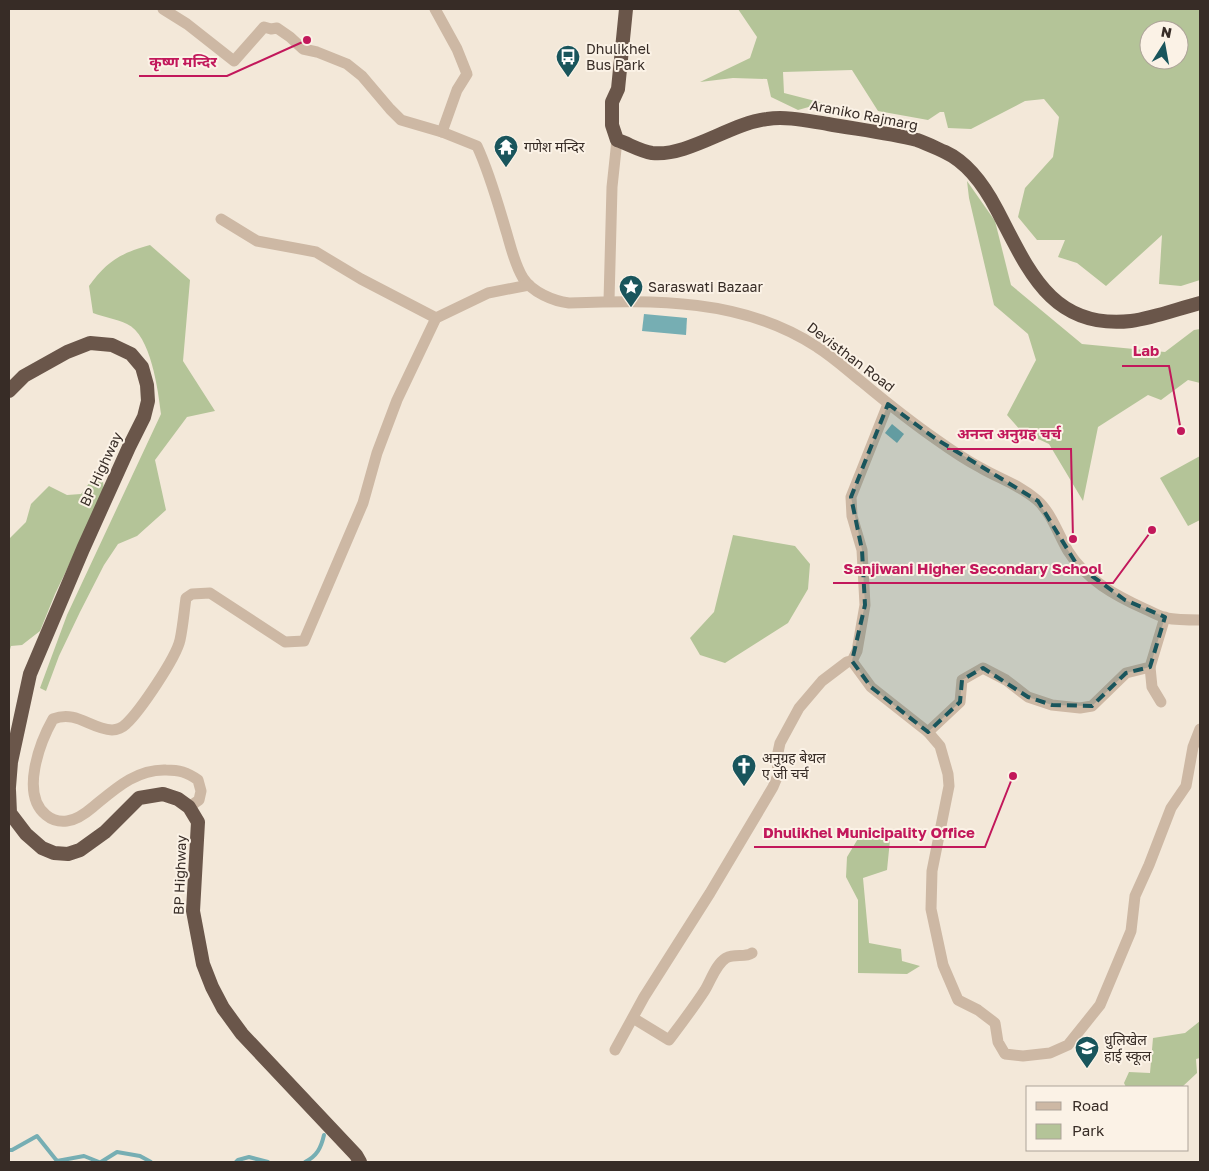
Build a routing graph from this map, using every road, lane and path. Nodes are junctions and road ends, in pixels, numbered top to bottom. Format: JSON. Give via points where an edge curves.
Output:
{"nodes":[{"id":1,"x":162,"y":9,"type":"edge"},
{"id":2,"x":435,"y":9,"type":"edge"},
{"id":3,"x":626,"y":9,"type":"edge"},
{"id":4,"x":442,"y":132,"type":"junction"},
{"id":5,"x":617,"y":140,"type":"junction"},
{"id":6,"x":221,"y":219,"type":"dead end"},
{"id":7,"x":529,"y":286,"type":"junction"},
{"id":8,"x":609,"y":301,"type":"junction"},
{"id":9,"x":1200,"y":303,"type":"edge"},
{"id":10,"x":436,"y":318,"type":"junction"},
{"id":11,"x":9,"y":391,"type":"edge"},
{"id":12,"x":888,"y":404,"type":"junction"},
{"id":13,"x":1165,"y":618,"type":"junction"},
{"id":14,"x":1200,"y":620,"type":"edge"},
{"id":15,"x":852,"y":661,"type":"junction"},
{"id":16,"x":1150,"y":667,"type":"junction"},
{"id":17,"x":1161,"y":702,"type":"dead end"},
{"id":18,"x":1200,"y":729,"type":"edge"},
{"id":19,"x":928,"y":732,"type":"junction"},
{"id":20,"x":9,"y":788,"type":"edge"},
{"id":21,"x":189,"y":807,"type":"junction"},
{"id":22,"x":752,"y":953,"type":"dead end"},
{"id":23,"x":632,"y":1018,"type":"junction"},
{"id":24,"x":615,"y":1050,"type":"dead end"},
{"id":25,"x":360,"y":1162,"type":"edge"}],
"edges":[{"from":1,"to":4,"type":"street","via":[[234,61],[264,27],[277,28],[303,49],[347,64],[401,120]]},
{"from":2,"to":4,"type":"street","via":[[467,74],[457,90]]},
{"from":3,"to":5,"type":"highway","via":[[618,89],[611,115]]},
{"from":4,"to":7,"type":"street","via":[[477,146],[486,164],[513,255]]},
{"from":5,"to":8,"type":"street","via":[[612,187]]},
{"from":5,"to":9,"type":"highway","name":"Araniko Rajmarg","via":[[641,150],[665,153],[767,119],[800,119],[918,141],[950,154],[969,169],[992,200],[1015,246],[1046,293],[1074,314],[1088,320],[1130,321]]},
{"from":6,"to":10,"type":"street","via":[[257,240],[316,252]]},
{"from":7,"to":8,"type":"street","name":"Devisthan Road","via":[[557,301]]},
{"from":7,"to":10,"type":"street","via":[[488,293]]},
{"from":8,"to":12,"type":"street","name":"Devisthan Road","via":[[701,305],[761,319],[820,348]]},
{"from":10,"to":21,"type":"street","via":[[397,400],[363,503],[304,641],[285,642],[210,594],[192,594],[186,598],[180,642],[168,666],[124,726],[114,730],[102,728],[68,716],[53,719],[44,736],[37,755],[35,797],[40,810],[54,820],[65,822],[75,819],[128,779],[159,770],[180,770],[198,780],[199,800]]},
{"from":11,"to":20,"type":"highway","name":"BP Highway","via":[[24,376],[90,343],[112,345],[132,354],[142,367],[148,401],[144,417],[30,674],[10,762]]},
{"from":12,"to":13,"type":"street","name":"Devisthan Road","via":[[982,469],[1019,486],[1038,501],[1077,565],[1125,600]]},
{"from":12,"to":15,"type":"street","via":[[851,498],[852,516],[862,550],[865,606],[857,651]]},
{"from":13,"to":14,"type":"street","name":"Devisthan Road"},
{"from":13,"to":16,"type":"street"},
{"from":15,"to":19,"type":"street","via":[[871,686]]},
{"from":15,"to":23,"type":"street","via":[[822,681],[799,708],[780,743],[778,775],[773,787]]},
{"from":16,"to":17,"type":"street","via":[[1152,687]]},
{"from":16,"to":19,"type":"street","via":[[1126,673],[1092,706],[1080,708],[1052,705],[1028,697],[983,668],[962,680],[960,702]]},
{"from":18,"to":19,"type":"street","via":[[1186,786],[1171,808],[1135,896],[1131,931],[1100,1005],[1068,1044],[1050,1053],[1023,1056],[1005,1054],[998,1042],[995,1023],[958,1000],[943,965],[931,909],[932,870],[949,786],[940,746]]},
{"from":20,"to":21,"type":"highway","name":"BP Highway","via":[[10,814],[26,834],[42,848],[54,853],[68,854],[80,850],[139,798],[163,794]]},
{"from":21,"to":25,"type":"highway","name":"BP Highway","via":[[198,822],[193,911],[203,964],[212,986],[242,1034]]},
{"from":22,"to":23,"type":"street","via":[[725,958],[669,1040]]},
{"from":23,"to":24,"type":"street"}]}
